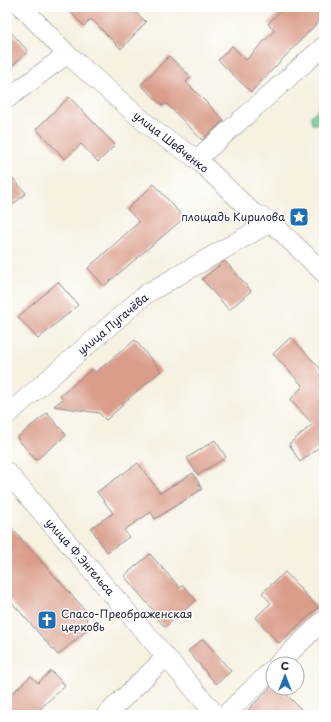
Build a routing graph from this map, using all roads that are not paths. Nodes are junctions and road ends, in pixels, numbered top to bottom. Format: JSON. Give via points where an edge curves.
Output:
{"nodes":[{"id":1,"x":22,"y":7,"type":"edge"},
{"id":2,"x":324,"y":46,"type":"edge"},
{"id":3,"x":68,"y":54,"type":"junction"},
{"id":4,"x":7,"y":99,"type":"edge"},
{"id":5,"x":197,"y":160,"type":"junction"},
{"id":6,"x":271,"y":222,"type":"junction"},
{"id":7,"x":324,"y":273,"type":"edge"},
{"id":8,"x":7,"y":415,"type":"edge"},
{"id":9,"x":7,"y":472,"type":"edge"},
{"id":10,"x":324,"y":620,"type":"edge"},
{"id":11,"x":286,"y":656,"type":"edge"},
{"id":12,"x":166,"y":657,"type":"junction"},
{"id":13,"x":265,"y":677,"type":"edge"},
{"id":14,"x":106,"y":715,"type":"edge"},
{"id":15,"x":216,"y":715,"type":"edge"},
{"id":16,"x":225,"y":715,"type":"edge"}],
"edges":[{"from":1,"to":3,"type":"street","name":"улица Шевченко"},
{"from":2,"to":5,"type":"street"},
{"from":3,"to":4,"type":"street"},
{"from":3,"to":5,"type":"street","name":"улица Шевченко","via":[[156,132]]},
{"from":5,"to":6,"type":"street","name":"улица Шевченко","via":[[252,212]]},
{"from":6,"to":7,"type":"street","name":"улица Шевченко"},
{"from":6,"to":8,"type":"street","name":"улица Пугачёва","via":[[146,294]]},
{"from":9,"to":12,"type":"street","name":"улица Ф.Энгельса"},
{"from":10,"to":11,"type":"street"},
{"from":12,"to":14,"type":"street"},
{"from":12,"to":15,"type":"street","name":"улица Ф.Энгельса"},
{"from":13,"to":16,"type":"street"}]}
